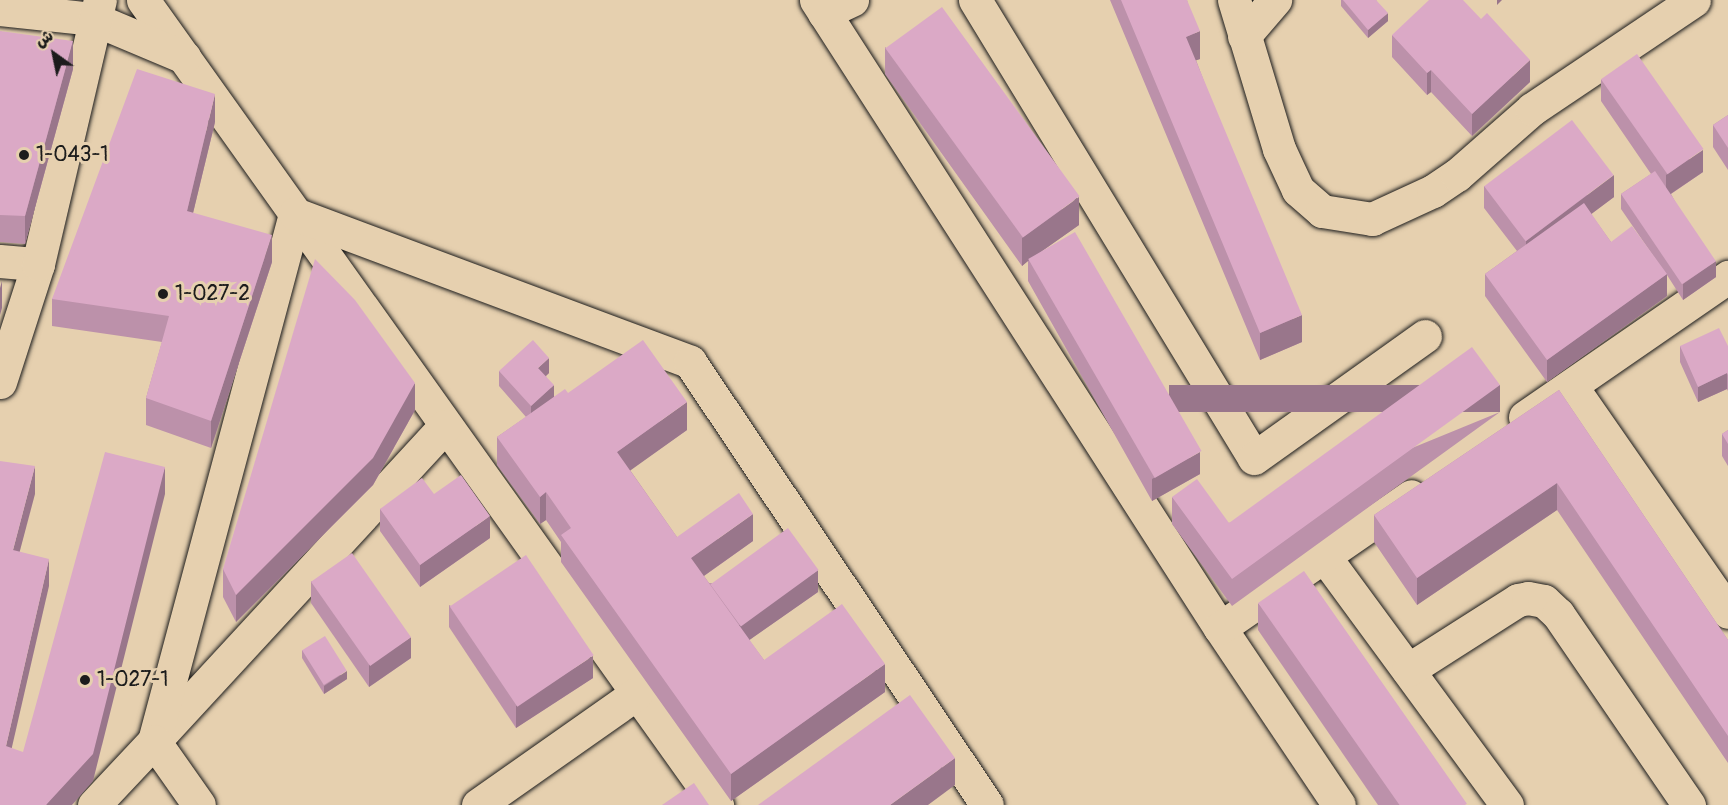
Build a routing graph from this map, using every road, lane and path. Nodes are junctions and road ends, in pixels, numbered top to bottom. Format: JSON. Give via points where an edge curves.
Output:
{"nodes":[{"id":1,"x":143,"y":0,"type":"edge"},
{"id":2,"x":975,"y":0,"type":"edge"},
{"id":3,"x":1234,"y":0,"type":"edge"},
{"id":4,"x":1275,"y":0,"type":"edge"},
{"id":5,"x":1688,"y":2,"type":"edge"},
{"id":6,"x":830,"y":4,"type":"edge"},
{"id":7,"x":0,"y":9,"type":"edge"},
{"id":8,"x":97,"y":9,"type":"edge"},
{"id":9,"x":1244,"y":36,"type":"junction"},
{"id":10,"x":184,"y":57,"type":"junction"},
{"id":11,"x":295,"y":214,"type":"junction"},
{"id":12,"x":0,"y":261,"type":"edge"},
{"id":13,"x":38,"y":264,"type":"junction"},
{"id":14,"x":1728,"y":277,"type":"edge"},
{"id":15,"x":1425,"y":336,"type":"dead end"},
{"id":16,"x":0,"y":382,"type":"edge"},
{"id":17,"x":1571,"y":386,"type":"junction"},
{"id":18,"x":445,"y":426,"type":"junction"},
{"id":19,"x":1505,"y":432,"type":"edge"},
{"id":20,"x":1438,"y":478,"type":"edge"},
{"id":21,"x":1324,"y":556,"type":"junction"},
{"id":22,"x":1728,"y":612,"type":"edge"},
{"id":23,"x":1220,"y":628,"type":"junction"},
{"id":24,"x":1408,"y":670,"type":"junction"},
{"id":25,"x":636,"y":694,"type":"junction"},
{"id":26,"x":154,"y":741,"type":"junction"},
{"id":27,"x":985,"y":804,"type":"edge"},
{"id":28,"x":93,"y":805,"type":"edge"},
{"id":29,"x":199,"y":805,"type":"edge"},
{"id":30,"x":478,"y":805,"type":"edge"},
{"id":31,"x":717,"y":805,"type":"edge"},
{"id":32,"x":1339,"y":805,"type":"edge"},
{"id":33,"x":1507,"y":805,"type":"edge"},
{"id":34,"x":1689,"y":805,"type":"edge"}],
"edges":[{"from":1,"to":10,"type":"street"},
{"from":2,"to":15,"type":"street","via":[[1254,458]]},
{"from":3,"to":9,"type":"street"},
{"from":4,"to":9,"type":"street"},
{"from":5,"to":9,"type":"street","via":[[1532,109],[1441,186],[1372,219],[1322,211],[1298,190],[1278,149]]},
{"from":6,"to":23,"type":"street"},
{"from":7,"to":8,"type":"street"},
{"from":8,"to":10,"type":"street"},
{"from":8,"to":13,"type":"street"},
{"from":10,"to":11,"type":"street"},
{"from":11,"to":18,"type":"street"},
{"from":11,"to":26,"type":"street"},
{"from":11,"to":27,"type":"street","via":[[690,362]]},
{"from":12,"to":13,"type":"street"},
{"from":13,"to":16,"type":"street"},
{"from":14,"to":17,"type":"street"},
{"from":17,"to":19,"type":"street"},
{"from":17,"to":22,"type":"street"},
{"from":18,"to":25,"type":"street"},
{"from":18,"to":26,"type":"street"},
{"from":20,"to":21,"type":"street"},
{"from":21,"to":23,"type":"street"},
{"from":21,"to":24,"type":"street"},
{"from":23,"to":32,"type":"street"},
{"from":24,"to":33,"type":"street"},
{"from":24,"to":34,"type":"street","via":[[1518,600],[1544,601],[1558,614]]},
{"from":25,"to":30,"type":"street"},
{"from":25,"to":31,"type":"street"},
{"from":26,"to":28,"type":"street"},
{"from":26,"to":29,"type":"street"}]}
